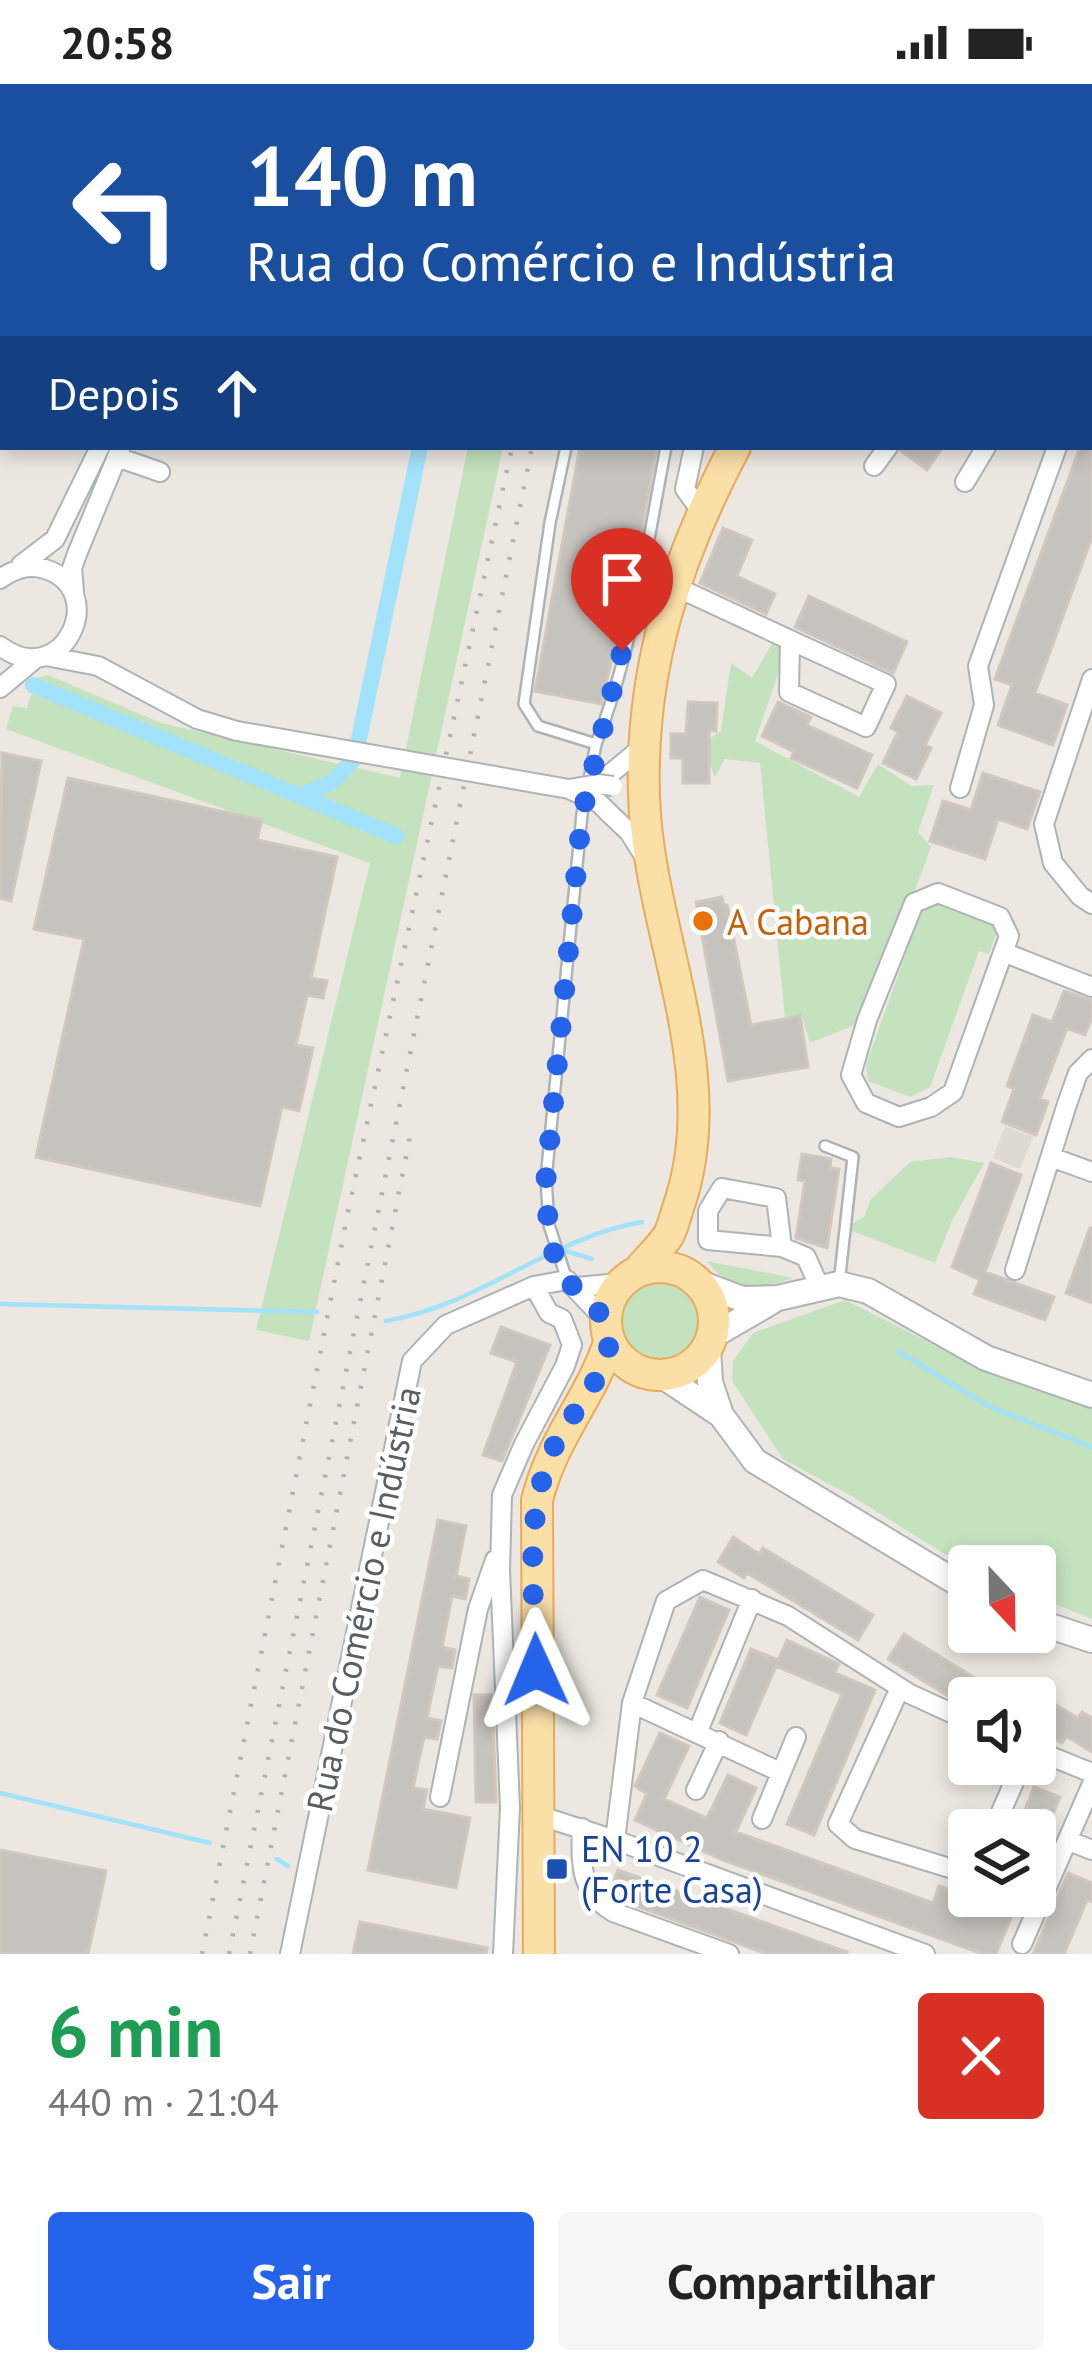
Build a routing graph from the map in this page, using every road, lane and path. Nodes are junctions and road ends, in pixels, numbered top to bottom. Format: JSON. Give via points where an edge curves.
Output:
{"nodes":[{"id":1,"x":105,"y":450,"type":"edge"},
{"id":2,"x":565,"y":450,"type":"edge"},
{"id":3,"x":665,"y":450,"type":"edge"},
{"id":4,"x":693,"y":450,"type":"edge"},
{"id":5,"x":733,"y":450,"type":"edge"},
{"id":6,"x":886,"y":450,"type":"edge"},
{"id":7,"x":984,"y":450,"type":"edge"},
{"id":8,"x":1056,"y":450,"type":"edge"},
{"id":9,"x":874,"y":466,"type":"dead end"},
{"id":10,"x":160,"y":472,"type":"dead end"},
{"id":11,"x":965,"y":482,"type":"dead end"},
{"id":12,"x":701,"y":511,"type":"junction"},
{"id":13,"x":3,"y":576,"type":"edge"},
{"id":14,"x":672,"y":585,"type":"junction"},
{"id":15,"x":76,"y":607,"type":"junction"},
{"id":16,"x":790,"y":640,"type":"junction"},
{"id":17,"x":0,"y":646,"type":"edge"},
{"id":18,"x":40,"y":657,"type":"junction"},
{"id":19,"x":98,"y":666,"type":"junction"},
{"id":20,"x":1092,"y":680,"type":"edge"},
{"id":21,"x":0,"y":688,"type":"edge"},
{"id":22,"x":596,"y":744,"type":"junction"},
{"id":23,"x":645,"y":746,"type":"junction"},
{"id":24,"x":610,"y":780,"type":"junction"},
{"id":25,"x":960,"y":788,"type":"dead end"},
{"id":26,"x":569,"y":789,"type":"junction"},
{"id":27,"x":644,"y":796,"type":"junction"},
{"id":28,"x":648,"y":863,"type":"junction"},
{"id":29,"x":1092,"y":904,"type":"edge"},
{"id":30,"x":1003,"y":952,"type":"junction"},
{"id":31,"x":1092,"y":987,"type":"edge"},
{"id":32,"x":1092,"y":1059,"type":"edge"},
{"id":33,"x":825,"y":1146,"type":"dead end"},
{"id":34,"x":1051,"y":1157,"type":"junction"},
{"id":35,"x":1092,"y":1172,"type":"edge"},
{"id":36,"x":683,"y":1191,"type":"junction"},
{"id":37,"x":782,"y":1247,"type":"junction"},
{"id":38,"x":1015,"y":1270,"type":"dead end"},
{"id":39,"x":629,"y":1277,"type":"junction"},
{"id":40,"x":697,"y":1281,"type":"junction"},
{"id":41,"x":572,"y":1284,"type":"junction"},
{"id":42,"x":534,"y":1286,"type":"junction"},
{"id":43,"x":830,"y":1286,"type":"junction"},
{"id":44,"x":778,"y":1298,"type":"junction"},
{"id":45,"x":608,"y":1332,"type":"junction"},
{"id":46,"x":709,"y":1343,"type":"junction"},
{"id":47,"x":651,"y":1373,"type":"junction"},
{"id":48,"x":1092,"y":1395,"type":"edge"},
{"id":49,"x":583,"y":1400,"type":"junction"},
{"id":50,"x":721,"y":1415,"type":"junction"},
{"id":51,"x":501,"y":1544,"type":"junction"},
{"id":52,"x":948,"y":1577,"type":"edge"},
{"id":53,"x":752,"y":1599,"type":"junction"},
{"id":54,"x":1056,"y":1628,"type":"edge"},
{"id":55,"x":1092,"y":1640,"type":"edge"},
{"id":56,"x":900,"y":1688,"type":"junction"},
{"id":57,"x":632,"y":1703,"type":"junction"},
{"id":58,"x":948,"y":1710,"type":"edge"},
{"id":59,"x":698,"y":1731,"type":"junction"},
{"id":60,"x":796,"y":1737,"type":"dead end"},
{"id":61,"x":719,"y":1741,"type":"junction"},
{"id":62,"x":1056,"y":1758,"type":"edge"},
{"id":63,"x":780,"y":1772,"type":"junction"},
{"id":64,"x":1092,"y":1773,"type":"edge"},
{"id":65,"x":524,"y":1780,"type":"junction"},
{"id":66,"x":1092,"y":1784,"type":"edge"},
{"id":67,"x":696,"y":1790,"type":"dead end"},
{"id":68,"x":440,"y":1797,"type":"dead end"},
{"id":69,"x":538,"y":1816,"type":"junction"},
{"id":70,"x":762,"y":1819,"type":"dead end"},
{"id":71,"x":582,"y":1828,"type":"junction"},
{"id":72,"x":616,"y":1840,"type":"junction"},
{"id":73,"x":1069,"y":1841,"type":"junction"},
{"id":74,"x":1092,"y":1850,"type":"edge"},
{"id":75,"x":948,"y":1868,"type":"edge"},
{"id":76,"x":1022,"y":1945,"type":"dead end"},
{"id":77,"x":290,"y":1954,"type":"edge"},
{"id":78,"x":503,"y":1954,"type":"edge"},
{"id":79,"x":539,"y":1954,"type":"edge"},
{"id":80,"x":729,"y":1954,"type":"edge"},
{"id":81,"x":925,"y":1954,"type":"edge"}],
"edges":[{"from":1,"to":10,"type":"street"},
{"from":1,"to":13,"type":"street","via":[[55,539]]},
{"from":1,"to":15,"type":"street","via":[[72,568]]},
{"from":2,"to":22,"type":"lane","via":[[524,704],[538,726]]},
{"from":3,"to":22,"type":"lane"},
{"from":4,"to":12,"type":"street","via":[[685,489]]},
{"from":5,"to":12,"type":"main road"},
{"from":6,"to":9,"type":"street"},
{"from":7,"to":11,"type":"street"},
{"from":8,"to":25,"type":"street","via":[[978,666],[984,705]]},
{"from":12,"to":14,"type":"main road"},
{"from":13,"to":15,"type":"street","via":[[49,570],[66,583]]},
{"from":14,"to":16,"type":"street"},
{"from":14,"to":23,"type":"main road"},
{"from":15,"to":18,"type":"street","via":[[68,639]]},
{"from":15,"to":19,"type":"street"},
{"from":16,"to":16,"type":"street","via":[[789,692],[866,727],[886,683]]},
{"from":17,"to":18,"type":"street"},
{"from":18,"to":19,"type":"street"},
{"from":18,"to":21,"type":"street"},
{"from":19,"to":26,"type":"street","bridge":true,"via":[[197,719],[237,731]]},
{"from":20,"to":29,"type":"street","via":[[1044,824],[1053,862]]},
{"from":22,"to":41,"type":"lane","via":[[546,1179],[553,1244]]},
{"from":23,"to":24,"type":"street"},
{"from":23,"to":27,"type":"main road"},
{"from":24,"to":26,"type":"street","bridge":true},
{"from":24,"to":27,"type":"street"},
{"from":26,"to":28,"type":"street","bridge":true,"via":[[599,803]]},
{"from":27,"to":28,"type":"main road"},
{"from":28,"to":36,"type":"main road","via":[[694,1088]]},
{"from":30,"to":30,"type":"street","via":[[1009,937],[1000,917],[938,893],[914,903],[851,1075],[866,1103],[899,1117],[953,1092]]},
{"from":30,"to":31,"type":"street"},
{"from":32,"to":34,"type":"street","via":[[1078,1073]]},
{"from":33,"to":43,"type":"lane","via":[[853,1157]]},
{"from":34,"to":35,"type":"street"},
{"from":34,"to":38,"type":"street"},
{"from":36,"to":39,"type":"main road","via":[[669,1235]]},
{"from":36,"to":40,"type":"main road"},
{"from":37,"to":37,"type":"street","via":[[776,1198],[722,1188],[708,1211],[708,1240]]},
{"from":37,"to":43,"type":"street","via":[[806,1257]]},
{"from":39,"to":40,"type":"main road","via":[[659,1266]]},
{"from":39,"to":41,"type":"street","name":"Rua do Comércio e Indústria"},
{"from":39,"to":45,"type":"main road","via":[[609,1301]]},
{"from":40,"to":44,"type":"street","via":[[742,1299]]},
{"from":40,"to":46,"type":"main road","via":[[715,1320]]},
{"from":41,"to":42,"type":"street","name":"Rua do Comércio e Indústria"},
{"from":41,"to":45,"type":"street"},
{"from":42,"to":51,"type":"street","via":[[572,1345],[502,1495]]},
{"from":42,"to":77,"type":"street","name":"Rua do Comércio e Indústria","via":[[446,1324],[412,1361]]},
{"from":43,"to":44,"type":"street"},
{"from":43,"to":48,"type":"street","via":[[868,1291],[986,1358]]},
{"from":44,"to":46,"type":"street"},
{"from":45,"to":47,"type":"main road","via":[[622,1360]]},
{"from":45,"to":49,"type":"main road"},
{"from":46,"to":47,"type":"main road","via":[[681,1371]]},
{"from":46,"to":50,"type":"street"},
{"from":47,"to":49,"type":"main road","via":[[609,1383]]},
{"from":47,"to":50,"type":"street"},
{"from":49,"to":65,"type":"main road","via":[[553,1450],[537,1500]]},
{"from":50,"to":52,"type":"street","via":[[754,1461]]},
{"from":51,"to":65,"type":"street"},
{"from":51,"to":68,"type":"street","via":[[478,1609]]},
{"from":53,"to":56,"type":"street"},
{"from":53,"to":57,"type":"street","via":[[704,1580],[666,1600]]},
{"from":53,"to":59,"type":"street"},
{"from":54,"to":55,"type":"street"},
{"from":56,"to":58,"type":"street"},
{"from":56,"to":75,"type":"street","via":[[838,1824],[855,1839]]},
{"from":57,"to":59,"type":"street"},
{"from":57,"to":72,"type":"street"},
{"from":59,"to":61,"type":"street"},
{"from":60,"to":63,"type":"street"},
{"from":61,"to":63,"type":"street"},
{"from":61,"to":67,"type":"street"},
{"from":62,"to":64,"type":"street"},
{"from":63,"to":70,"type":"street"},
{"from":65,"to":69,"type":"main road"},
{"from":65,"to":78,"type":"street"},
{"from":66,"to":73,"type":"street"},
{"from":69,"to":71,"type":"street"},
{"from":69,"to":79,"type":"main road"},
{"from":71,"to":72,"type":"street"},
{"from":71,"to":80,"type":"street","via":[[580,1864],[596,1902]]},
{"from":72,"to":81,"type":"street"},
{"from":73,"to":74,"type":"street"},
{"from":73,"to":76,"type":"street"}]}
